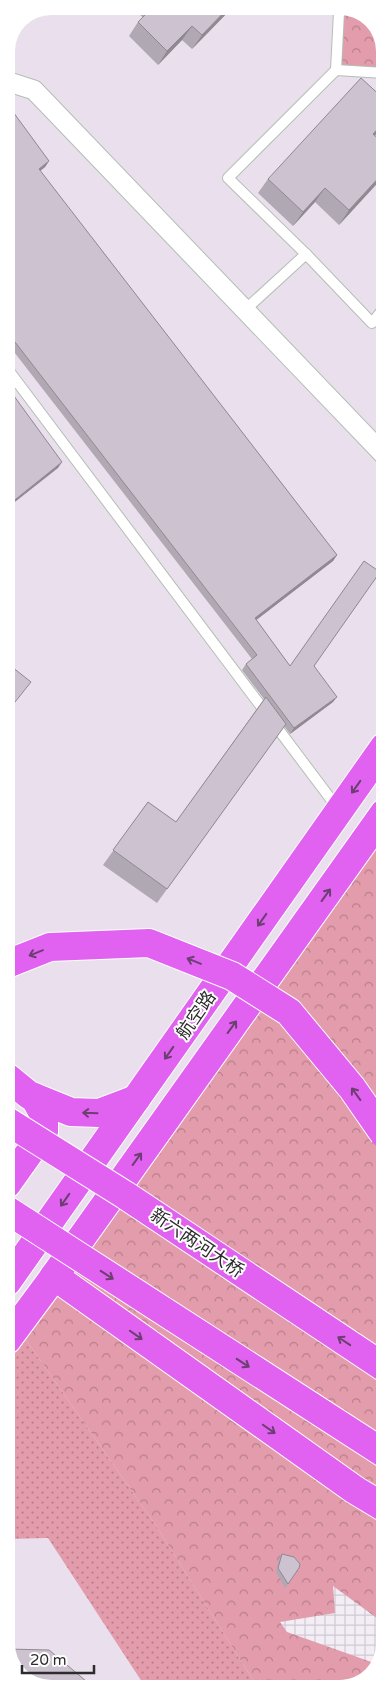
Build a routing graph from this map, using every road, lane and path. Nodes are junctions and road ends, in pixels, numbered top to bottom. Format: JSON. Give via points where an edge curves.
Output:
{"nodes":[{"id":1,"x":339,"y":15,"type":"edge"},
{"id":2,"x":336,"y":70,"type":"junction"},
{"id":3,"x":376,"y":72,"type":"edge"},
{"id":4,"x":15,"y":84,"type":"edge"},
{"id":5,"x":306,"y":254,"type":"junction"},
{"id":6,"x":245,"y":310,"type":"junction"},
{"id":7,"x":376,"y":318,"type":"edge"},
{"id":8,"x":15,"y":379,"type":"edge"},
{"id":9,"x":376,"y":447,"type":"edge"},
{"id":10,"x":376,"y":758,"type":"edge"},
{"id":11,"x":339,"y":811,"type":"junction"},
{"id":12,"x":376,"y":824,"type":"edge"},
{"id":13,"x":15,"y":961,"type":"edge"},
{"id":14,"x":15,"y":1084,"type":"edge"},
{"id":15,"x":34,"y":1097,"type":"junction"},
{"id":16,"x":136,"y":1099,"type":"junction"},
{"id":17,"x":376,"y":1122,"type":"edge"},
{"id":18,"x":15,"y":1126,"type":"edge"},
{"id":19,"x":15,"y":1173,"type":"edge"},
{"id":20,"x":15,"y":1215,"type":"edge"},
{"id":21,"x":15,"y":1271,"type":"edge"},
{"id":22,"x":54,"y":1276,"type":"junction"},
{"id":23,"x":15,"y":1329,"type":"edge"},
{"id":24,"x":376,"y":1362,"type":"edge"},
{"id":25,"x":376,"y":1448,"type":"edge"},
{"id":26,"x":376,"y":1503,"type":"edge"}],
"edges":[{"from":1,"to":2,"type":"lane"},
{"from":2,"to":3,"type":"lane"},
{"from":2,"to":5,"type":"lane","via":[[228,178]]},
{"from":4,"to":6,"type":"street","via":[[34,90]]},
{"from":5,"to":6,"type":"lane"},
{"from":5,"to":7,"type":"lane","via":[[372,323]]},
{"from":6,"to":9,"type":"street"},
{"from":8,"to":11,"type":"lane"},
{"from":10,"to":11,"type":"main road","name":"航空路","one_way":true},
{"from":11,"to":16,"type":"main road","name":"航空路","one_way":true},
{"from":22,"to":12,"type":"main road","name":"航空路","one_way":true},
{"from":17,"to":13,"type":"main road","one_way":true,"bridge":true,"via":[[289,1012],[232,976],[149,943],[50,947]]},
{"from":14,"to":15,"type":"main road"},
{"from":16,"to":15,"type":"main road","one_way":true,"via":[[99,1113],[71,1112]]},
{"from":15,"to":19,"type":"main road","via":[[44,1115],[44,1132]]},
{"from":16,"to":21,"type":"main road","name":"航空路","one_way":true},
{"from":24,"to":18,"type":"main road","name":"新六两河大桥","one_way":true,"bridge":true},
{"from":20,"to":25,"type":"main road","one_way":true,"bridge":true},
{"from":22,"to":23,"type":"main road","name":"航空路"},
{"from":22,"to":26,"type":"main road","one_way":true}]}
